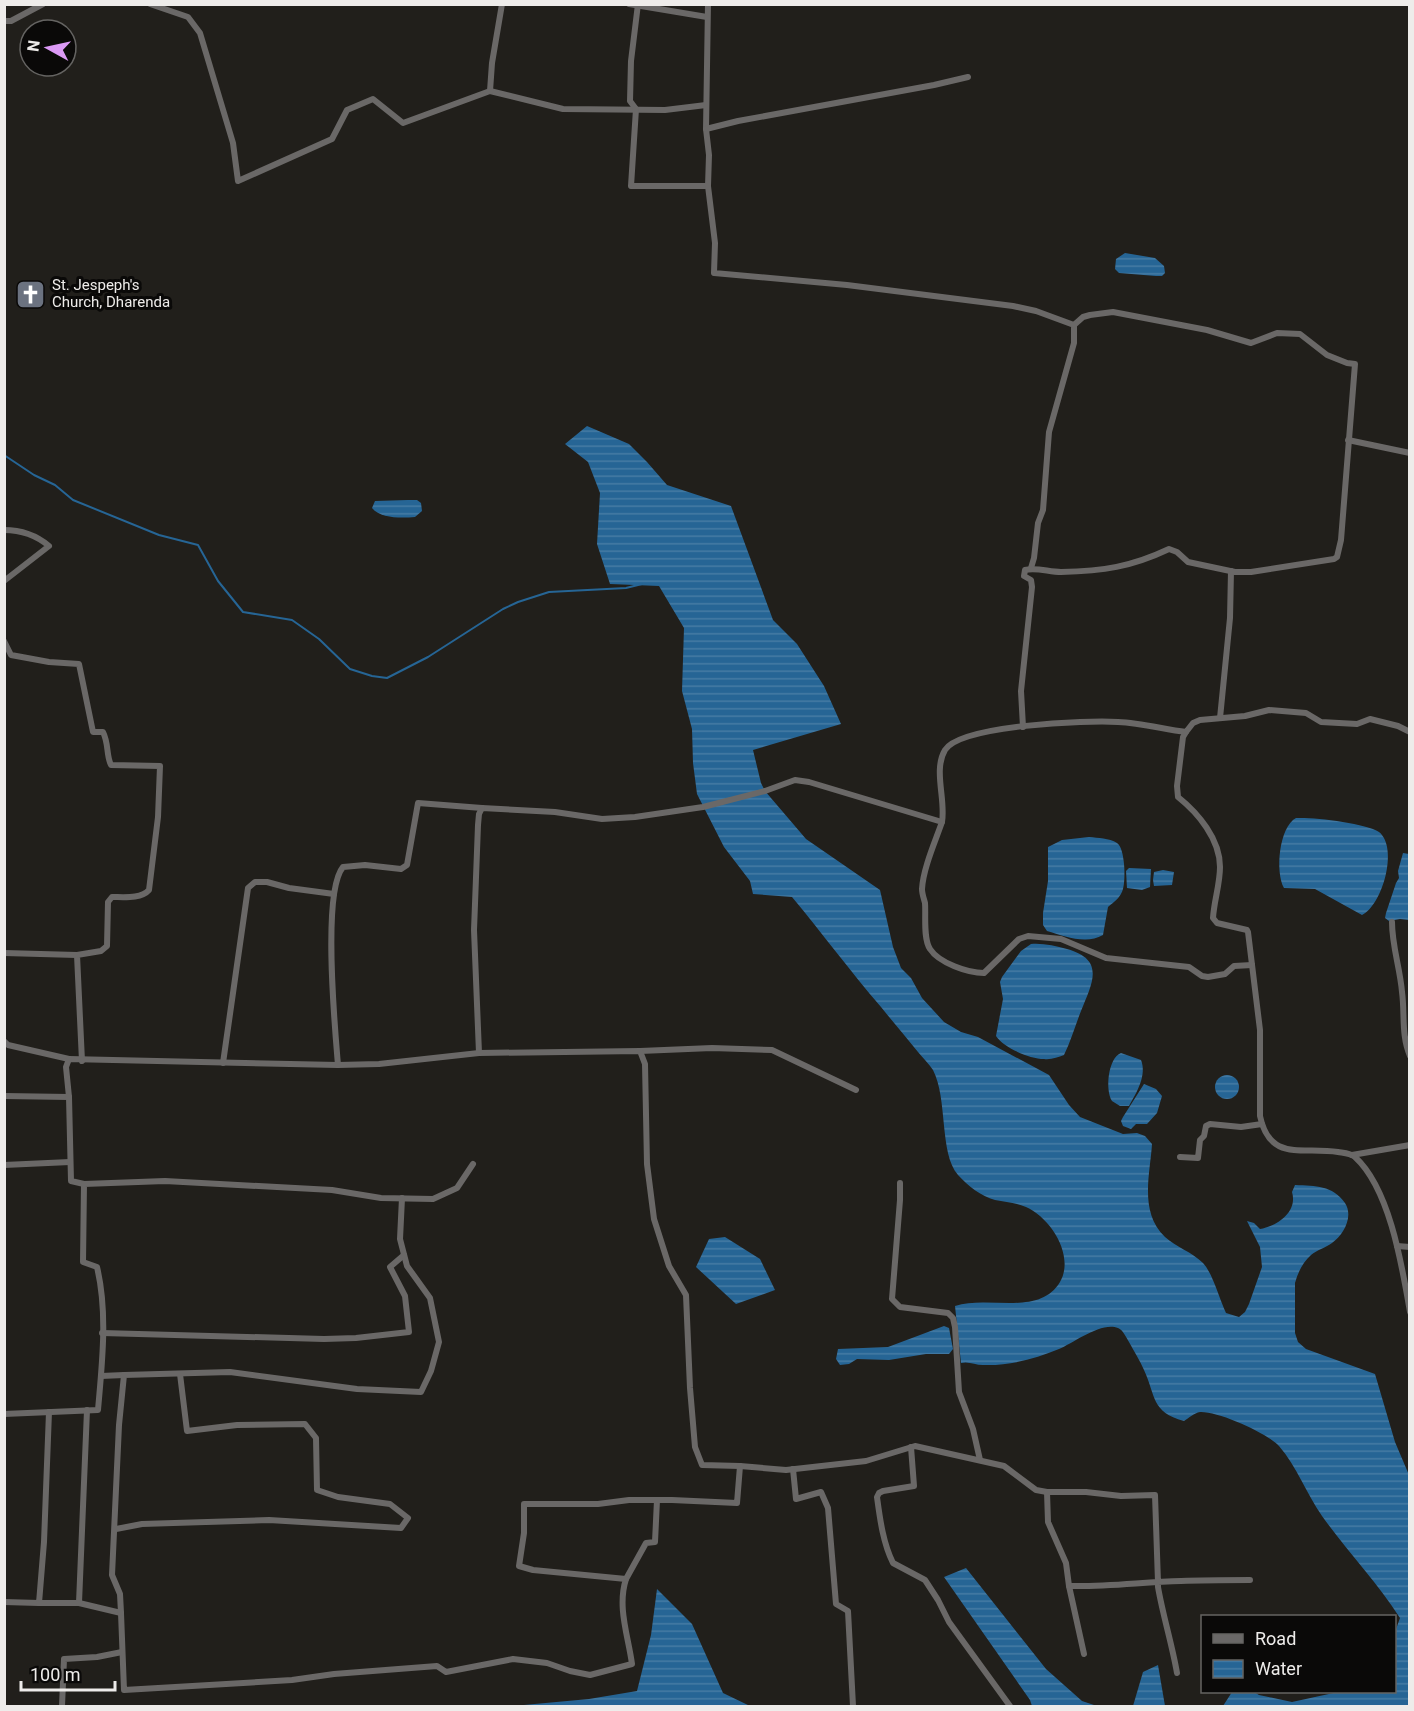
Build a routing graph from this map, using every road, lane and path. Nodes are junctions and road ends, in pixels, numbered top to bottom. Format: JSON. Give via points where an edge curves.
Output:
{"nodes":[{"id":1,"x":43,"y":4,"type":"edge"},
{"id":2,"x":150,"y":4,"type":"edge"},
{"id":3,"x":502,"y":4,"type":"edge"},
{"id":4,"x":629,"y":4,"type":"edge"},
{"id":5,"x":708,"y":4,"type":"edge"},
{"id":6,"x":638,"y":5,"type":"edge"},
{"id":7,"x":707,"y":17,"type":"junction"},
{"id":8,"x":4,"y":21,"type":"edge"},
{"id":9,"x":968,"y":77,"type":"dead end"},
{"id":10,"x":490,"y":91,"type":"junction"},
{"id":11,"x":706,"y":105,"type":"junction"},
{"id":12,"x":636,"y":109,"type":"junction"},
{"id":13,"x":706,"y":129,"type":"junction"},
{"id":14,"x":708,"y":186,"type":"junction"},
{"id":15,"x":1074,"y":325,"type":"junction"},
{"id":16,"x":1348,"y":440,"type":"junction"},
{"id":17,"x":1410,"y":453,"type":"edge"},
{"id":18,"x":4,"y":530,"type":"edge"},
{"id":19,"x":1031,"y":568,"type":"junction"},
{"id":20,"x":1231,"y":571,"type":"junction"},
{"id":21,"x":4,"y":581,"type":"edge"},
{"id":22,"x":4,"y":641,"type":"edge"},
{"id":23,"x":1220,"y":718,"type":"junction"},
{"id":24,"x":1023,"y":727,"type":"junction"},
{"id":25,"x":1186,"y":732,"type":"junction"},
{"id":26,"x":1410,"y":732,"type":"edge"},
{"id":27,"x":482,"y":808,"type":"junction"},
{"id":28,"x":942,"y":822,"type":"junction"},
{"id":29,"x":334,"y":894,"type":"junction"},
{"id":30,"x":1392,"y":922,"type":"dead end"},
{"id":31,"x":4,"y":953,"type":"edge"},
{"id":32,"x":77,"y":955,"type":"junction"},
{"id":33,"x":1252,"y":965,"type":"junction"},
{"id":34,"x":4,"y":1041,"type":"edge"},
{"id":35,"x":640,"y":1051,"type":"junction"},
{"id":36,"x":479,"y":1053,"type":"junction"},
{"id":37,"x":1410,"y":1056,"type":"edge"},
{"id":38,"x":69,"y":1059,"type":"junction"},
{"id":39,"x":82,"y":1061,"type":"junction"},
{"id":40,"x":222,"y":1063,"type":"junction"},
{"id":41,"x":338,"y":1065,"type":"junction"},
{"id":42,"x":856,"y":1089,"type":"dead end"},
{"id":43,"x":4,"y":1096,"type":"edge"},
{"id":44,"x":69,"y":1097,"type":"junction"},
{"id":45,"x":1262,"y":1124,"type":"junction"},
{"id":46,"x":1410,"y":1145,"type":"edge"},
{"id":47,"x":1352,"y":1155,"type":"junction"},
{"id":48,"x":1180,"y":1157,"type":"dead end"},
{"id":49,"x":70,"y":1162,"type":"junction"},
{"id":50,"x":473,"y":1164,"type":"dead end"},
{"id":51,"x":4,"y":1165,"type":"edge"},
{"id":52,"x":900,"y":1183,"type":"dead end"},
{"id":53,"x":84,"y":1184,"type":"junction"},
{"id":54,"x":402,"y":1198,"type":"junction"},
{"id":55,"x":1396,"y":1246,"type":"junction"},
{"id":56,"x":1410,"y":1247,"type":"edge"},
{"id":57,"x":404,"y":1255,"type":"junction"},
{"id":58,"x":1410,"y":1312,"type":"edge"},
{"id":59,"x":102,"y":1333,"type":"junction"},
{"id":60,"x":180,"y":1374,"type":"junction"},
{"id":61,"x":124,"y":1375,"type":"junction"},
{"id":62,"x":100,"y":1376,"type":"junction"},
{"id":63,"x":87,"y":1410,"type":"junction"},
{"id":64,"x":49,"y":1412,"type":"junction"},
{"id":65,"x":4,"y":1414,"type":"edge"},
{"id":66,"x":911,"y":1447,"type":"junction"},
{"id":67,"x":981,"y":1460,"type":"junction"},
{"id":68,"x":740,"y":1466,"type":"junction"},
{"id":69,"x":793,"y":1469,"type":"junction"},
{"id":70,"x":1047,"y":1492,"type":"junction"},
{"id":71,"x":657,"y":1500,"type":"junction"},
{"id":72,"x":116,"y":1528,"type":"junction"},
{"id":73,"x":626,"y":1579,"type":"junction"},
{"id":74,"x":1250,"y":1580,"type":"dead end"},
{"id":75,"x":1158,"y":1582,"type":"junction"},
{"id":76,"x":1069,"y":1586,"type":"junction"},
{"id":77,"x":4,"y":1602,"type":"edge"},
{"id":78,"x":39,"y":1603,"type":"junction"},
{"id":79,"x":79,"y":1603,"type":"junction"},
{"id":80,"x":121,"y":1614,"type":"junction"},
{"id":81,"x":122,"y":1652,"type":"junction"},
{"id":82,"x":1084,"y":1654,"type":"dead end"},
{"id":83,"x":1177,"y":1673,"type":"dead end"},
{"id":84,"x":62,"y":1707,"type":"edge"},
{"id":85,"x":853,"y":1707,"type":"edge"},
{"id":86,"x":1010,"y":1707,"type":"edge"}],
"edges":[{"from":1,"to":8,"type":"street"},
{"from":2,"to":10,"type":"street","via":[[188,17],[200,33],[233,143],[238,181],[332,140],[347,110],[373,99],[403,123]]},
{"from":3,"to":10,"type":"street"},
{"from":4,"to":6,"type":"street"},
{"from":5,"to":7,"type":"street"},
{"from":6,"to":7,"type":"street"},
{"from":6,"to":12,"type":"street","via":[[630,101]]},
{"from":7,"to":11,"type":"street"},
{"from":9,"to":13,"type":"street"},
{"from":10,"to":12,"type":"street","via":[[563,109]]},
{"from":11,"to":12,"type":"street"},
{"from":11,"to":13,"type":"street"},
{"from":12,"to":14,"type":"street","via":[[632,186]]},
{"from":13,"to":14,"type":"street"},
{"from":14,"to":15,"type":"street","via":[[715,243],[714,273],[1013,306]]},
{"from":15,"to":16,"type":"street","via":[[1083,317],[1113,312],[1207,330],[1251,343],[1277,333],[1300,334],[1327,356],[1355,364]]},
{"from":15,"to":19,"type":"street","via":[[1074,343],[1049,432],[1043,510]]},
{"from":16,"to":17,"type":"street"},
{"from":16,"to":20,"type":"street","via":[[1337,557],[1251,572]]},
{"from":18,"to":21,"type":"street","via":[[17,530],[49,546]]},
{"from":19,"to":20,"type":"street","via":[[1059,572],[1117,568],[1169,549],[1188,562]]},
{"from":19,"to":24,"type":"street","via":[[1024,570],[1032,587],[1021,698]]},
{"from":20,"to":23,"type":"street"},
{"from":22,"to":32,"type":"street","via":[[11,655],[79,664],[93,732],[103,732],[108,741],[111,765],[160,766],[149,890],[138,896],[112,897],[108,902],[107,946],[101,951]]},
{"from":23,"to":25,"type":"street","via":[[1200,720]]},
{"from":23,"to":26,"type":"street","via":[[1286,710],[1306,713],[1321,722],[1347,724],[1370,719]]},
{"from":24,"to":25,"type":"street","via":[[1098,721]]},
{"from":24,"to":28,"type":"street","via":[[980,733],[950,744],[943,755],[940,780],[945,810]]},
{"from":25,"to":33,"type":"street","via":[[1178,797],[1206,824],[1218,852],[1220,866],[1213,918],[1247,931]]},
{"from":27,"to":28,"type":"street","via":[[602,819],[635,817],[703,807],[795,780]]},
{"from":27,"to":29,"type":"street","via":[[418,803],[407,866],[343,867]]},
{"from":27,"to":36,"type":"street","via":[[474,930]]},
{"from":28,"to":33,"type":"street","via":[[922,889],[926,931],[929,949],[960,969],[984,973],[1019,939],[1028,936],[1061,939],[1106,958],[1189,967],[1208,978],[1225,974],[1234,966]]},
{"from":29,"to":40,"type":"street","via":[[267,882],[255,882],[248,888]]},
{"from":29,"to":41,"type":"street","via":[[332,991]]},
{"from":30,"to":37,"type":"street","via":[[1402,990],[1403,1036]]},
{"from":31,"to":32,"type":"street"},
{"from":32,"to":39,"type":"street"},
{"from":33,"to":45,"type":"street","via":[[1260,1030]]},
{"from":34,"to":38,"type":"street"},
{"from":35,"to":36,"type":"street"},
{"from":35,"to":42,"type":"street","via":[[772,1050]]},
{"from":35,"to":68,"type":"street","via":[[645,1064],[647,1164],[654,1219],[669,1266],[686,1295],[695,1447],[702,1465]]},
{"from":36,"to":41,"type":"street"},
{"from":38,"to":39,"type":"street"},
{"from":38,"to":44,"type":"street"},
{"from":39,"to":40,"type":"street"},
{"from":40,"to":41,"type":"street"},
{"from":43,"to":44,"type":"street"},
{"from":44,"to":49,"type":"street"},
{"from":45,"to":47,"type":"street","via":[[1266,1135],[1282,1149]]},
{"from":45,"to":48,"type":"street","via":[[1210,1124],[1200,1140],[1198,1158]]},
{"from":46,"to":47,"type":"street"},
{"from":47,"to":55,"type":"street","via":[[1375,1184]]},
{"from":49,"to":51,"type":"street"},
{"from":49,"to":53,"type":"street","via":[[71,1180]]},
{"from":50,"to":54,"type":"street","via":[[457,1188],[433,1199]]},
{"from":52,"to":67,"type":"street","via":[[892,1299],[900,1306],[948,1313],[953,1318],[958,1392],[974,1428]]},
{"from":53,"to":54,"type":"street","via":[[165,1181]]},
{"from":53,"to":59,"type":"street","via":[[83,1262],[97,1268]]},
{"from":54,"to":57,"type":"street","via":[[400,1239]]},
{"from":55,"to":56,"type":"street"},
{"from":55,"to":58,"type":"street"},
{"from":57,"to":59,"type":"street","via":[[390,1267],[405,1296],[409,1332],[324,1339]]},
{"from":57,"to":60,"type":"street","via":[[406,1266],[430,1298],[439,1342],[421,1392],[357,1389],[230,1372]]},
{"from":59,"to":62,"type":"street"},
{"from":60,"to":61,"type":"street"},
{"from":60,"to":72,"type":"street","via":[[187,1431],[237,1425],[305,1424],[316,1438],[317,1490],[390,1504],[408,1518],[401,1528],[269,1520]]},
{"from":61,"to":62,"type":"street"},
{"from":61,"to":72,"type":"street"},
{"from":62,"to":63,"type":"street","via":[[98,1410]]},
{"from":63,"to":64,"type":"street"},
{"from":63,"to":79,"type":"street"},
{"from":64,"to":65,"type":"street"},
{"from":64,"to":78,"type":"street"},
{"from":66,"to":67,"type":"street"},
{"from":66,"to":69,"type":"street","via":[[866,1461]]},
{"from":66,"to":86,"type":"street","via":[[914,1486],[883,1491],[877,1497],[891,1558],[925,1580],[949,1622]]},
{"from":67,"to":70,"type":"street","via":[[1004,1466],[1036,1490]]},
{"from":68,"to":69,"type":"street"},
{"from":68,"to":71,"type":"street","via":[[737,1503]]},
{"from":69,"to":85,"type":"street","via":[[796,1499],[822,1492],[828,1508],[836,1604],[848,1611]]},
{"from":70,"to":75,"type":"street","via":[[1155,1495]]},
{"from":70,"to":76,"type":"street","via":[[1048,1522],[1066,1563]]},
{"from":71,"to":73,"type":"street","via":[[655,1542],[646,1543]]},
{"from":71,"to":73,"type":"street","via":[[524,1504],[519,1566]]},
{"from":72,"to":80,"type":"street","via":[[112,1575],[120,1594]]},
{"from":73,"to":81,"type":"street","via":[[621,1593],[632,1664],[590,1674],[513,1659],[446,1672],[437,1666],[292,1680],[124,1689]]},
{"from":74,"to":75,"type":"street"},
{"from":75,"to":76,"type":"street"},
{"from":75,"to":83,"type":"street"},
{"from":76,"to":82,"type":"street"},
{"from":77,"to":78,"type":"street"},
{"from":78,"to":79,"type":"street"},
{"from":79,"to":80,"type":"street"},
{"from":80,"to":81,"type":"street"},
{"from":81,"to":84,"type":"street","via":[[64,1659]]}]}
